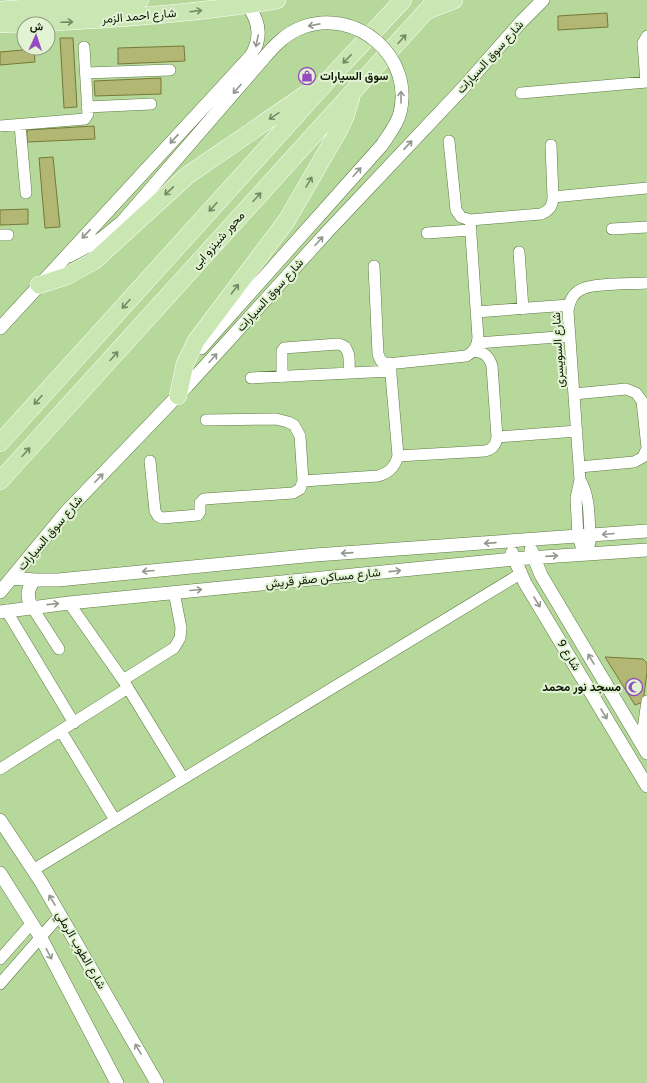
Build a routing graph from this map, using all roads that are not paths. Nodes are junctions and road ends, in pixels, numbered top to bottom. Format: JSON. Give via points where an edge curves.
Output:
{"nodes":[{"id":1,"x":140,"y":0,"type":"edge"},
{"id":2,"x":277,"y":0,"type":"edge"},
{"id":3,"x":403,"y":0,"type":"edge"},
{"id":4,"x":454,"y":0,"type":"edge"},
{"id":5,"x":543,"y":0,"type":"edge"},
{"id":6,"x":247,"y":5,"type":"junction"},
{"id":7,"x":432,"y":5,"type":"edge"},
{"id":8,"x":0,"y":10,"type":"edge"},
{"id":9,"x":0,"y":24,"type":"edge"},
{"id":10,"x":647,"y":36,"type":"edge"},
{"id":11,"x":84,"y":48,"type":"dead end"},
{"id":12,"x":170,"y":70,"type":"dead end"},
{"id":13,"x":86,"y":73,"type":"junction"},
{"id":14,"x":330,"y":78,"type":"junction"},
{"id":15,"x":646,"y":82,"type":"edge"},
{"id":16,"x":352,"y":92,"type":"junction"},
{"id":17,"x":521,"y":93,"type":"dead end"},
{"id":18,"x":151,"y":104,"type":"dead end"},
{"id":19,"x":87,"y":107,"type":"junction"},
{"id":20,"x":20,"y":125,"type":"junction"},
{"id":21,"x":0,"y":126,"type":"edge"},
{"id":22,"x":449,"y":141,"type":"dead end"},
{"id":23,"x":551,"y":145,"type":"dead end"},
{"id":24,"x":647,"y":188,"type":"edge"},
{"id":25,"x":26,"y":193,"type":"dead end"},
{"id":26,"x":554,"y":197,"type":"junction"},
{"id":27,"x":470,"y":225,"type":"junction"},
{"id":28,"x":647,"y":227,"type":"edge"},
{"id":29,"x":612,"y":229,"type":"dead end"},
{"id":30,"x":427,"y":233,"type":"dead end"},
{"id":31,"x":519,"y":252,"type":"dead end"},
{"id":32,"x":64,"y":258,"type":"junction"},
{"id":33,"x":374,"y":266,"type":"dead end"},
{"id":34,"x":647,"y":283,"type":"edge"},
{"id":35,"x":40,"y":285,"type":"junction"},
{"id":36,"x":569,"y":305,"type":"junction"},
{"id":37,"x":523,"y":309,"type":"junction"},
{"id":38,"x":476,"y":312,"type":"junction"},
{"id":39,"x":0,"y":328,"type":"edge"},
{"id":40,"x":570,"y":336,"type":"junction"},
{"id":41,"x":476,"y":347,"type":"junction"},
{"id":42,"x":391,"y":367,"type":"junction"},
{"id":43,"x":349,"y":373,"type":"junction"},
{"id":44,"x":282,"y":377,"type":"junction"},
{"id":45,"x":251,"y":378,"type":"dead end"},
{"id":46,"x":183,"y":391,"type":"junction"},
{"id":47,"x":574,"y":394,"type":"junction"},
{"id":48,"x":645,"y":415,"type":"edge"},
{"id":49,"x":206,"y":420,"type":"dead end"},
{"id":50,"x":577,"y":431,"type":"junction"},
{"id":51,"x":497,"y":437,"type":"junction"},
{"id":52,"x":0,"y":443,"type":"edge"},
{"id":53,"x":647,"y":448,"type":"edge"},
{"id":54,"x":398,"y":456,"type":"junction"},
{"id":55,"x":150,"y":461,"type":"dead end"},
{"id":56,"x":579,"y":467,"type":"junction"},
{"id":57,"x":0,"y":481,"type":"edge"},
{"id":58,"x":303,"y":481,"type":"junction"},
{"id":59,"x":647,"y":531,"type":"edge"},
{"id":60,"x":584,"y":536,"type":"junction"},
{"id":61,"x":529,"y":540,"type":"junction"},
{"id":62,"x":509,"y":542,"type":"junction"},
{"id":63,"x":647,"y":550,"type":"edge"},
{"id":64,"x":587,"y":554,"type":"junction"},
{"id":65,"x":533,"y":558,"type":"junction"},
{"id":66,"x":514,"y":559,"type":"junction"},
{"id":67,"x":520,"y":574,"type":"junction"},
{"id":68,"x":12,"y":578,"type":"junction"},
{"id":69,"x":35,"y":580,"type":"junction"},
{"id":70,"x":0,"y":592,"type":"edge"},
{"id":71,"x":174,"y":592,"type":"junction"},
{"id":72,"x":69,"y":603,"type":"junction"},
{"id":73,"x":32,"y":607,"type":"junction"},
{"id":74,"x":3,"y":611,"type":"edge"},
{"id":75,"x":59,"y":650,"type":"dead end"},
{"id":76,"x":126,"y":684,"type":"junction"},
{"id":77,"x":647,"y":701,"type":"edge"},
{"id":78,"x":74,"y":723,"type":"junction"},
{"id":79,"x":61,"y":730,"type":"junction"},
{"id":80,"x":644,"y":748,"type":"edge"},
{"id":81,"x":0,"y":768,"type":"edge"},
{"id":82,"x":183,"y":778,"type":"junction"},
{"id":83,"x":647,"y":786,"type":"edge"},
{"id":84,"x":0,"y":820,"type":"edge"},
{"id":85,"x":115,"y":820,"type":"junction"},
{"id":86,"x":33,"y":870,"type":"junction"},
{"id":87,"x":0,"y":873,"type":"edge"},
{"id":88,"x":60,"y":915,"type":"junction"},
{"id":89,"x":31,"y":924,"type":"junction"},
{"id":90,"x":41,"y":938,"type":"junction"},
{"id":91,"x":0,"y":959,"type":"edge"},
{"id":92,"x":0,"y":984,"type":"edge"},
{"id":93,"x":114,"y":1082,"type":"edge"},
{"id":94,"x":157,"y":1083,"type":"edge"}],
"edges":[{"from":1,"to":8,"type":"main road"},
{"from":2,"to":6,"type":"main road","name":"شارع احمد الزمر"},
{"from":3,"to":14,"type":"main road","one_way":true},
{"from":4,"to":7,"type":"main road"},
{"from":46,"to":5,"type":"street","name":"شارع سوق السيارات","one_way":true},
{"from":9,"to":6,"type":"main road","name":"شارع احمد الزمر","one_way":true,"via":[[76,22]]},
{"from":6,"to":32,"type":"street","one_way":true,"via":[[255,16],[258,29],[257,43],[251,56]]},
{"from":16,"to":7,"type":"main road","name":"محور شينزو ابى","one_way":true},
{"from":10,"to":15,"type":"street","via":[[643,43]]},
{"from":11,"to":13,"type":"street"},
{"from":12,"to":13,"type":"street"},
{"from":13,"to":19,"type":"street"},
{"from":14,"to":35,"type":"main road","one_way":true,"via":[[175,185],[94,262]]},
{"from":14,"to":52,"type":"main road","one_way":true},
{"from":15,"to":17,"type":"street"},
{"from":46,"to":16,"type":"main road","one_way":true,"via":[[185,364],[196,341],[287,220],[339,130]]},
{"from":57,"to":16,"type":"main road","name":"محور شينزو ابى","one_way":true},
{"from":18,"to":19,"type":"street"},
{"from":19,"to":20,"type":"street","via":[[87,116],[83,119]]},
{"from":20,"to":21,"type":"street"},
{"from":20,"to":25,"type":"street"},
{"from":22,"to":27,"type":"street","via":[[456,210]]},
{"from":23,"to":26,"type":"street"},
{"from":24,"to":26,"type":"street"},
{"from":26,"to":27,"type":"street","via":[[550,208],[541,214]]},
{"from":27,"to":30,"type":"street"},
{"from":27,"to":38,"type":"street"},
{"from":28,"to":29,"type":"street"},
{"from":31,"to":37,"type":"street"},
{"from":32,"to":35,"type":"street"},
{"from":46,"to":32,"type":"street","one_way":true,"bridge":true,"via":[[192,362],[203,344],[382,144],[396,125],[402,100],[401,86],[393,61],[385,50],[366,33],[341,24],[314,24],[290,34],[263,59],[122,222],[89,247]]},
{"from":33,"to":42,"type":"street","via":[[378,354],[379,358]]},
{"from":34,"to":36,"type":"street","name":"شارع السويسرى","via":[[589,287],[576,293]]},
{"from":35,"to":39,"type":"street"},
{"from":36,"to":37,"type":"street"},
{"from":36,"to":40,"type":"street","name":"شارع السويسرى"},
{"from":37,"to":38,"type":"street"},
{"from":38,"to":41,"type":"street"},
{"from":40,"to":41,"type":"street"},
{"from":40,"to":47,"type":"street","name":"شارع السويسرى"},
{"from":41,"to":42,"type":"street","via":[[466,356]]},
{"from":41,"to":51,"type":"street","via":[[486,355],[492,366]]},
{"from":42,"to":43,"type":"street"},
{"from":42,"to":54,"type":"street"},
{"from":43,"to":44,"type":"street"},
{"from":43,"to":44,"type":"street","via":[[347,350],[344,345],[338,344],[284,348]]},
{"from":44,"to":45,"type":"street"},
{"from":68,"to":46,"type":"street","name":"شارع سوق السيارات","one_way":true,"via":[[66,512]]},
{"from":47,"to":48,"type":"street","via":[[631,390],[642,401]]},
{"from":47,"to":50,"type":"street","name":"شارع السويسرى"},
{"from":48,"to":53,"type":"street"},
{"from":49,"to":58,"type":"street","via":[[276,419],[288,422],[298,430],[300,436]]},
{"from":50,"to":51,"type":"street"},
{"from":50,"to":56,"type":"street","name":"شارع السويسرى"},
{"from":51,"to":54,"type":"street","via":[[494,446],[485,451]]},
{"from":53,"to":56,"type":"street","via":[[643,458],[634,462]]},
{"from":54,"to":58,"type":"street","via":[[392,470],[378,476]]},
{"from":55,"to":58,"type":"street","via":[[155,511],[162,518],[198,515],[201,500],[204,499],[293,493],[300,488]]},
{"from":56,"to":60,"type":"street","name":"شارع السويسرى","via":[[580,480],[587,496]]},
{"from":59,"to":60,"type":"street","name":"شارع مساكن صقر قريش","one_way":true},
{"from":60,"to":61,"type":"street","name":"شارع مساكن صقر قريش"},
{"from":60,"to":64,"type":"street","name":"شارع السويسرى"},
{"from":61,"to":62,"type":"street","name":"شارع مساكن صقر قريش"},
{"from":61,"to":65,"type":"street","name":"شارع 9"},
{"from":62,"to":66,"type":"street","name":"شارع 9"},
{"from":62,"to":69,"type":"street","name":"شارع مساكن صقر قريش","one_way":true,"via":[[315,555],[58,580]]},
{"from":63,"to":64,"type":"street","name":"شارع مساكن صقر قريش"},
{"from":65,"to":64,"type":"street","name":"شارع مساكن صقر قريش","one_way":true},
{"from":65,"to":66,"type":"street","name":"شارع مساكن صقر قريش"},
{"from":80,"to":65,"type":"street","name":"شارع 9","one_way":true},
{"from":66,"to":67,"type":"street","name":"شارع 9"},
{"from":71,"to":66,"type":"street","name":"شارع مساكن صقر قريش","one_way":true},
{"from":67,"to":82,"type":"street"},
{"from":67,"to":83,"type":"street","name":"شارع 9","one_way":true},
{"from":68,"to":69,"type":"street","name":"شارع مساكن صقر قريش"},
{"from":68,"to":70,"type":"street","name":"شارع سوق السيارات"},
{"from":69,"to":73,"type":"street","via":[[28,592]]},
{"from":71,"to":72,"type":"street","name":"شارع مساكن صقر قريش"},
{"from":71,"to":76,"type":"street","via":[[181,628],[177,643],[169,652]]},
{"from":73,"to":72,"type":"street","name":"شارع مساكن صقر قريش","one_way":true},
{"from":72,"to":76,"type":"street"},
{"from":73,"to":74,"type":"street","name":"شارع مساكن صقر قريش"},
{"from":73,"to":75,"type":"street"},
{"from":74,"to":78,"type":"street"},
{"from":76,"to":78,"type":"street"},
{"from":76,"to":82,"type":"street"},
{"from":77,"to":80,"type":"street"},
{"from":78,"to":79,"type":"street"},
{"from":79,"to":81,"type":"street"},
{"from":79,"to":85,"type":"street"},
{"from":82,"to":85,"type":"street"},
{"from":84,"to":86,"type":"street","name":"شارع الطوب الرملي"},
{"from":85,"to":86,"type":"street"},
{"from":88,"to":86,"type":"street","name":"شارع الطوب الرملي","one_way":true},
{"from":87,"to":89,"type":"street"},
{"from":88,"to":90,"type":"street"},
{"from":94,"to":88,"type":"street","name":"شارع الطوب الرملي","one_way":true},
{"from":89,"to":90,"type":"street"},
{"from":89,"to":91,"type":"street"},
{"from":90,"to":92,"type":"street"},
{"from":90,"to":93,"type":"street","one_way":true}]}
